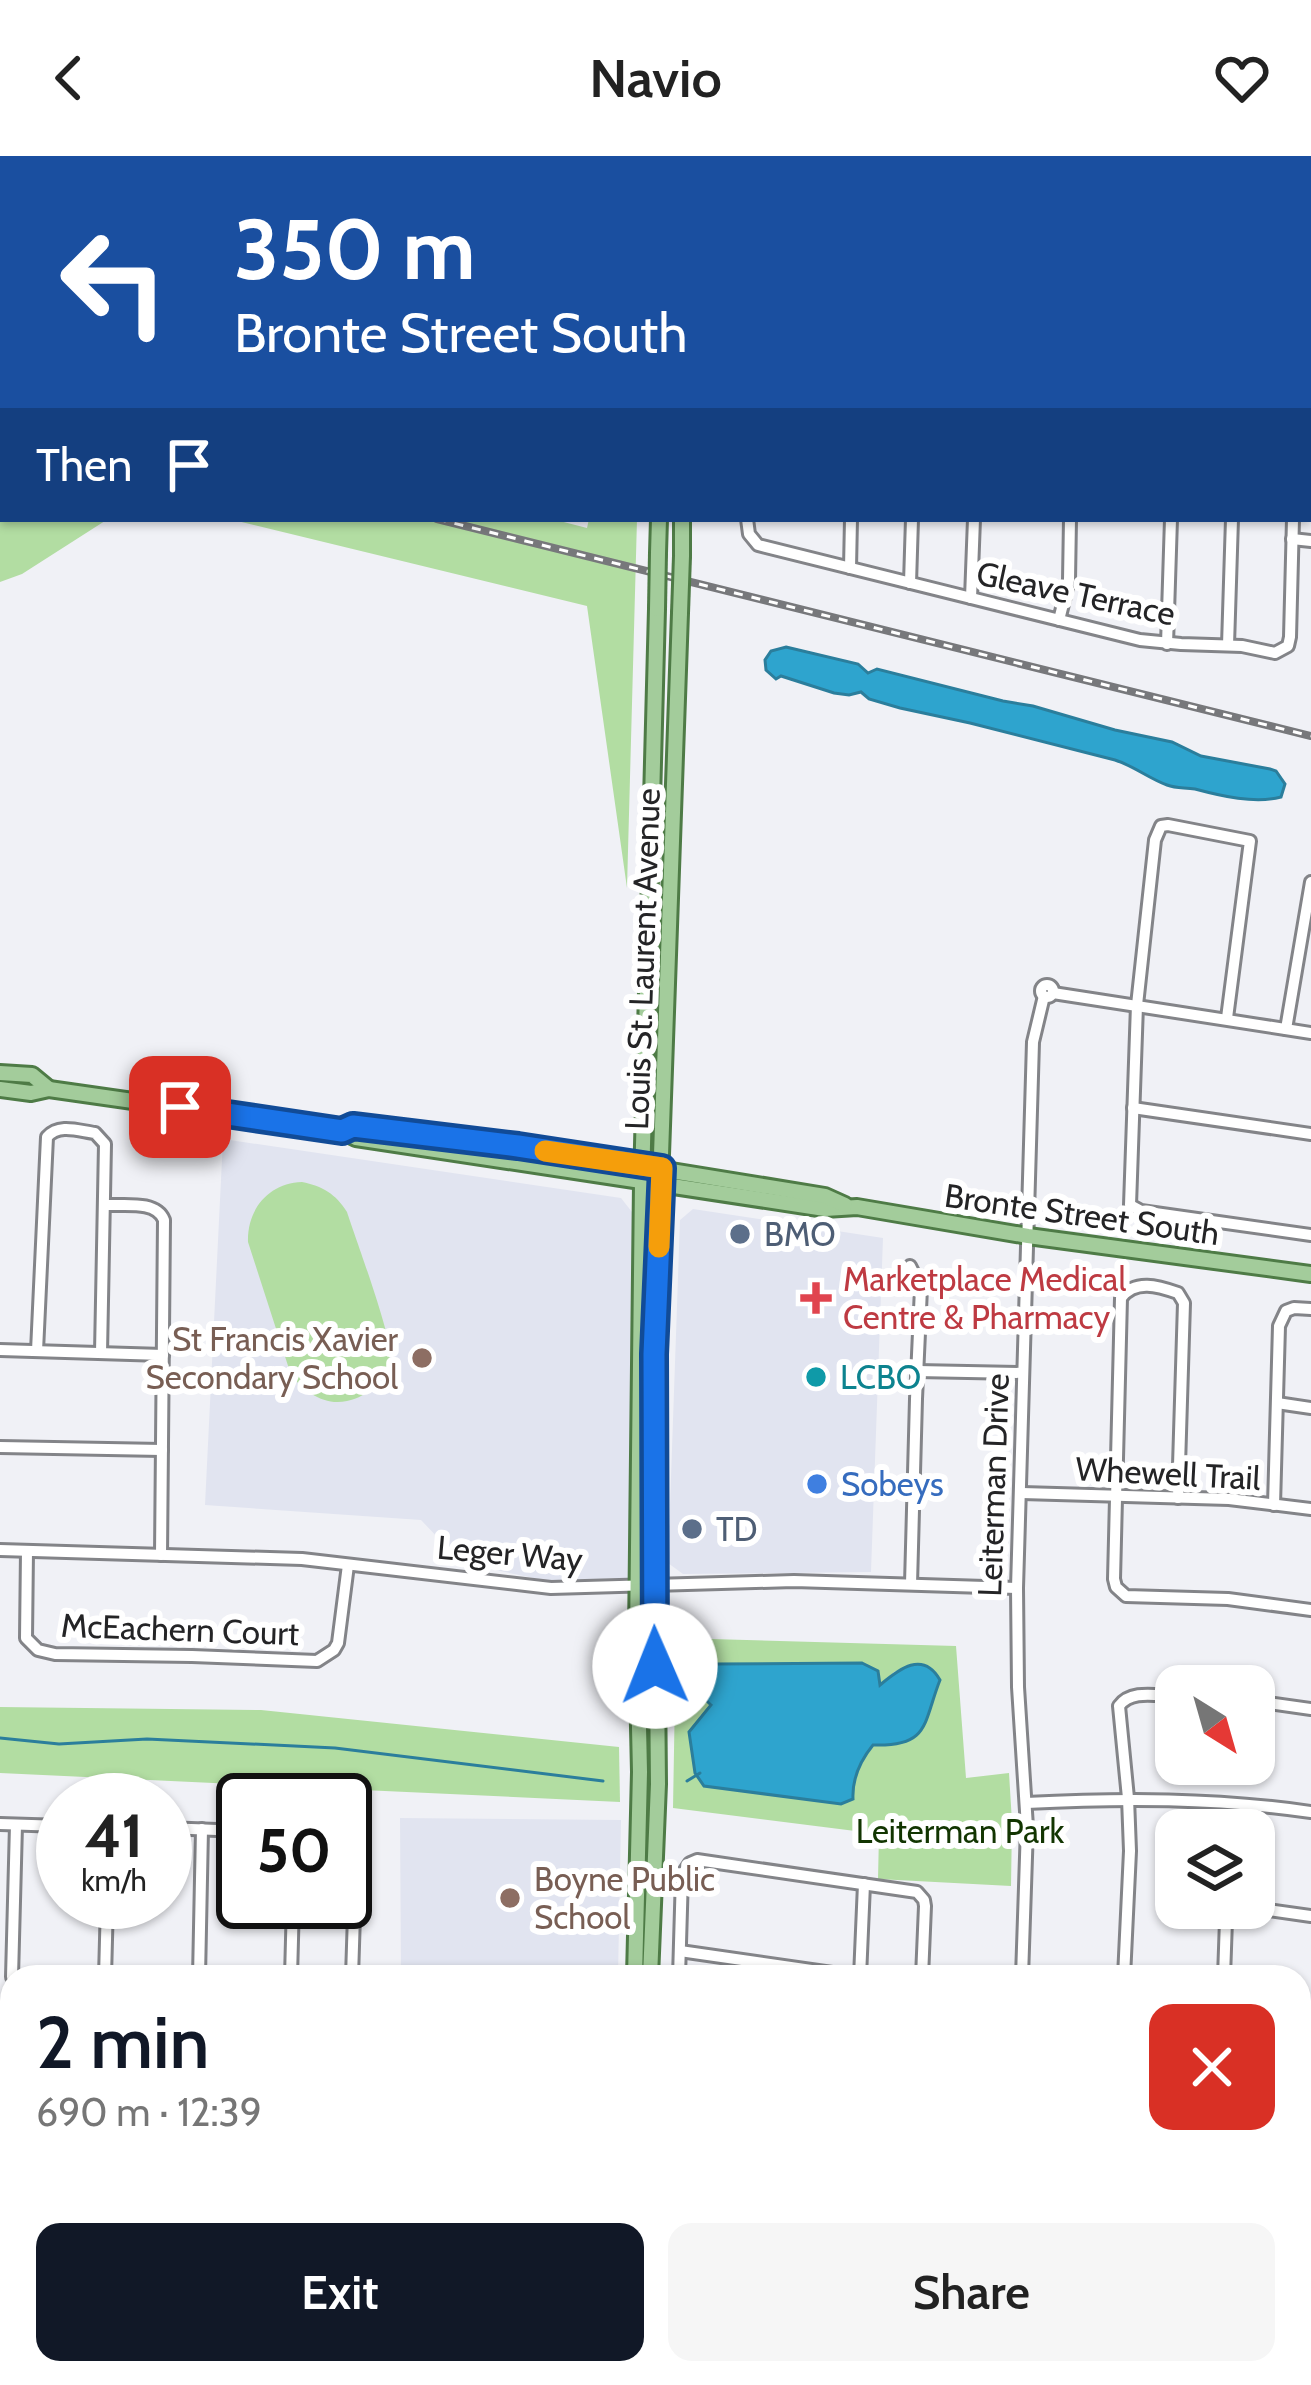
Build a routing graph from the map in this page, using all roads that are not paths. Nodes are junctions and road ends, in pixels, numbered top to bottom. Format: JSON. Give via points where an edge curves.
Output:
{"nodes":[{"id":1,"x":658,"y":522,"type":"edge"},
{"id":2,"x":682,"y":522,"type":"edge"},
{"id":3,"x":747,"y":522,"type":"edge"},
{"id":4,"x":851,"y":522,"type":"edge"},
{"id":5,"x":912,"y":522,"type":"edge"},
{"id":6,"x":974,"y":522,"type":"edge"},
{"id":7,"x":1070,"y":522,"type":"edge"},
{"id":8,"x":1171,"y":522,"type":"edge"},
{"id":9,"x":1232,"y":522,"type":"edge"},
{"id":10,"x":1293,"y":522,"type":"edge"},
{"id":11,"x":1292,"y":539,"type":"junction"},
{"id":12,"x":1311,"y":541,"type":"edge"},
{"id":13,"x":850,"y":568,"type":"junction"},
{"id":14,"x":910,"y":583,"type":"junction"},
{"id":15,"x":971,"y":598,"type":"junction"},
{"id":16,"x":1059,"y":620,"type":"junction"},
{"id":17,"x":1167,"y":644,"type":"junction"},
{"id":18,"x":1228,"y":645,"type":"junction"},
{"id":19,"x":1311,"y":882,"type":"edge"},
{"id":20,"x":1137,"y":1005,"type":"junction"},
{"id":21,"x":1227,"y":1018,"type":"junction"},
{"id":22,"x":1286,"y":1029,"type":"junction"},
{"id":23,"x":1311,"y":1033,"type":"edge"},
{"id":24,"x":0,"y":1073,"type":"edge"},
{"id":25,"x":49,"y":1088,"type":"junction"},
{"id":26,"x":0,"y":1089,"type":"edge"},
{"id":27,"x":1133,"y":1108,"type":"junction"},
{"id":28,"x":342,"y":1131,"type":"junction"},
{"id":29,"x":1311,"y":1134,"type":"edge"},
{"id":30,"x":643,"y":1165,"type":"junction"},
{"id":31,"x":662,"y":1168,"type":"junction"},
{"id":32,"x":642,"y":1183,"type":"junction"},
{"id":33,"x":662,"y":1185,"type":"junction"},
{"id":34,"x":104,"y":1205,"type":"junction"},
{"id":35,"x":846,"y":1206,"type":"junction"},
{"id":36,"x":1028,"y":1235,"type":"junction"},
{"id":37,"x":1311,"y":1235,"type":"edge"},
{"id":38,"x":910,"y":1266,"type":"dead end"},
{"id":39,"x":1311,"y":1274,"type":"edge"},
{"id":40,"x":1311,"y":1309,"type":"edge"},
{"id":41,"x":0,"y":1350,"type":"edge"},
{"id":42,"x":37,"y":1351,"type":"junction"},
{"id":43,"x":101,"y":1353,"type":"junction"},
{"id":44,"x":163,"y":1355,"type":"junction"},
{"id":45,"x":917,"y":1371,"type":"junction"},
{"id":46,"x":1023,"y":1372,"type":"junction"},
{"id":47,"x":1276,"y":1403,"type":"junction"},
{"id":48,"x":1311,"y":1408,"type":"edge"},
{"id":49,"x":0,"y":1447,"type":"edge"},
{"id":50,"x":162,"y":1450,"type":"junction"},
{"id":51,"x":1022,"y":1493,"type":"junction"},
{"id":52,"x":1117,"y":1496,"type":"junction"},
{"id":53,"x":1178,"y":1498,"type":"junction"},
{"id":54,"x":1274,"y":1505,"type":"junction"},
{"id":55,"x":1311,"y":1509,"type":"edge"},
{"id":56,"x":0,"y":1550,"type":"edge"},
{"id":57,"x":28,"y":1551,"type":"junction"},
{"id":58,"x":161,"y":1555,"type":"junction"},
{"id":59,"x":348,"y":1564,"type":"junction"},
{"id":60,"x":911,"y":1584,"type":"junction"},
{"id":61,"x":646,"y":1586,"type":"junction"},
{"id":62,"x":1017,"y":1588,"type":"junction"},
{"id":63,"x":1311,"y":1610,"type":"edge"},
{"id":64,"x":1155,"y":1696,"type":"edge"},
{"id":65,"x":1275,"y":1704,"type":"edge"},
{"id":66,"x":1311,"y":1709,"type":"edge"},
{"id":67,"x":1129,"y":1798,"type":"junction"},
{"id":68,"x":1026,"y":1803,"type":"junction"},
{"id":69,"x":1311,"y":1812,"type":"edge"},
{"id":70,"x":0,"y":1824,"type":"edge"},
{"id":71,"x":16,"y":1825,"type":"junction"},
{"id":72,"x":36,"y":1825,"type":"edge"},
{"id":73,"x":192,"y":1829,"type":"edge"},
{"id":74,"x":202,"y":1829,"type":"junction"},
{"id":75,"x":216,"y":1830,"type":"edge"},
{"id":76,"x":864,"y":1884,"type":"junction"},
{"id":77,"x":1275,"y":1911,"type":"edge"},
{"id":78,"x":1311,"y":1916,"type":"edge"},
{"id":79,"x":106,"y":1929,"type":"edge"},
{"id":80,"x":292,"y":1929,"type":"edge"},
{"id":81,"x":354,"y":1929,"type":"edge"},
{"id":82,"x":1226,"y":1929,"type":"edge"},
{"id":83,"x":680,"y":1952,"type":"junction"},
{"id":84,"x":12,"y":1965,"type":"edge"},
{"id":85,"x":105,"y":1965,"type":"edge"},
{"id":86,"x":199,"y":1965,"type":"edge"},
{"id":87,"x":291,"y":1965,"type":"edge"},
{"id":88,"x":352,"y":1965,"type":"edge"},
{"id":89,"x":635,"y":1965,"type":"edge"},
{"id":90,"x":650,"y":1965,"type":"edge"},
{"id":91,"x":680,"y":1965,"type":"edge"},
{"id":92,"x":774,"y":1965,"type":"edge"},
{"id":93,"x":861,"y":1965,"type":"edge"},
{"id":94,"x":922,"y":1965,"type":"edge"},
{"id":95,"x":1022,"y":1965,"type":"edge"},
{"id":96,"x":1125,"y":1965,"type":"edge"},
{"id":97,"x":1224,"y":1965,"type":"edge"}],
"edges":[{"from":1,"to":30,"type":"main road","name":"Louis St. Laurent Avenue","bridge":true},
{"from":2,"to":31,"type":"main road","name":"Louis St. Laurent Avenue","bridge":true},
{"from":3,"to":13,"type":"street","name":"Gleave Terrace","via":[[758,545]]},
{"from":4,"to":13,"type":"street"},
{"from":5,"to":14,"type":"street"},
{"from":6,"to":15,"type":"street"},
{"from":7,"to":16,"type":"street"},
{"from":8,"to":17,"type":"street"},
{"from":9,"to":18,"type":"street"},
{"from":10,"to":11,"type":"street","name":"Gleave Terrace"},
{"from":11,"to":12,"type":"street"},
{"from":11,"to":18,"type":"street","name":"Gleave Terrace","via":[[1288,646],[1275,653]]},
{"from":13,"to":14,"type":"street","name":"Gleave Terrace"},
{"from":14,"to":15,"type":"street","name":"Gleave Terrace"},
{"from":15,"to":16,"type":"street","name":"Gleave Terrace"},
{"from":16,"to":17,"type":"street","name":"Gleave Terrace"},
{"from":17,"to":18,"type":"street","name":"Gleave Terrace"},
{"from":19,"to":22,"type":"street"},
{"from":20,"to":21,"type":"street"},
{"from":20,"to":21,"type":"street","via":[[1155,840],[1168,826],[1250,841]]},
{"from":20,"to":27,"type":"street"},
{"from":20,"to":36,"type":"street","name":"Leiterman Drive","via":[[1048,994],[1033,1042]]},
{"from":21,"to":22,"type":"street"},
{"from":22,"to":23,"type":"street"},
{"from":24,"to":25,"type":"main road","name":"Bronte Street South","via":[[32,1075]]},
{"from":25,"to":26,"type":"main road","name":"Bronte Street South"},
{"from":25,"to":28,"type":"main road","name":"Bronte Street South"},
{"from":27,"to":29,"type":"street"},
{"from":27,"to":37,"type":"street","via":[[1135,1210]]},
{"from":28,"to":30,"type":"main road","name":"Bronte Street South","via":[[353,1126]]},
{"from":28,"to":32,"type":"main road","name":"Bronte Street South"},
{"from":30,"to":31,"type":"main road","name":"Bronte Street South"},
{"from":30,"to":32,"type":"main road","name":"Louis St. Laurent Avenue"},
{"from":31,"to":33,"type":"main road","name":"Louis St. Laurent Avenue"},
{"from":31,"to":35,"type":"main road","name":"Bronte Street South"},
{"from":32,"to":33,"type":"main road","name":"Bronte Street South"},
{"from":32,"to":61,"type":"main road","name":"Louis St. Laurent Avenue"},
{"from":33,"to":35,"type":"main road","name":"Bronte Street South"},
{"from":33,"to":61,"type":"main road","name":"Louis St. Laurent Avenue"},
{"from":34,"to":42,"type":"street","via":[[105,1144],[95,1133],[52,1131]]},
{"from":34,"to":43,"type":"street"},
{"from":34,"to":44,"type":"street","via":[[162,1212]]},
{"from":35,"to":36,"type":"main road","name":"Bronte Street South"},
{"from":36,"to":39,"type":"main road","name":"Bronte Street South"},
{"from":36,"to":46,"type":"street","name":"Leiterman Drive"},
{"from":38,"to":45,"type":"street","via":[[921,1288]]},
{"from":40,"to":47,"type":"street","via":[[1281,1317]]},
{"from":41,"to":42,"type":"street"},
{"from":42,"to":43,"type":"street"},
{"from":43,"to":44,"type":"street"},
{"from":44,"to":50,"type":"street"},
{"from":45,"to":46,"type":"street"},
{"from":45,"to":60,"type":"street"},
{"from":46,"to":51,"type":"street","name":"Leiterman Drive"},
{"from":47,"to":48,"type":"street"},
{"from":47,"to":54,"type":"street"},
{"from":49,"to":50,"type":"street"},
{"from":50,"to":58,"type":"street"},
{"from":51,"to":52,"type":"street","name":"Whewell Trail"},
{"from":51,"to":62,"type":"street","name":"Leiterman Drive"},
{"from":52,"to":53,"type":"street","name":"Whewell Trail"},
{"from":52,"to":53,"type":"street","via":[[1121,1298],[1142,1285],[1178,1293],[1184,1304]]},
{"from":52,"to":63,"type":"street","via":[[1114,1579],[1126,1596]]},
{"from":53,"to":54,"type":"street","name":"Whewell Trail"},
{"from":54,"to":55,"type":"street","name":"Whewell Trail"},
{"from":56,"to":57,"type":"street","name":"Leger Way"},
{"from":57,"to":58,"type":"street","name":"Leger Way"},
{"from":57,"to":59,"type":"street","name":"McEachern Court","via":[[26,1638],[55,1654],[317,1661],[338,1643]]},
{"from":58,"to":59,"type":"street","name":"Leger Way"},
{"from":59,"to":61,"type":"street","name":"Leger Way","via":[[551,1588]]},
{"from":60,"to":61,"type":"street","name":"Leger Way"},
{"from":60,"to":62,"type":"street","name":"Leger Way"},
{"from":61,"to":89,"type":"main road","name":"Louis St. Laurent Avenue"},
{"from":61,"to":90,"type":"main road","name":"Louis St. Laurent Avenue","via":[[658,1784]]},
{"from":62,"to":68,"type":"street","name":"Leiterman Drive"},
{"from":64,"to":67,"type":"street","via":[[1130,1696],[1119,1706]]},
{"from":65,"to":66,"type":"street"},
{"from":67,"to":68,"type":"street"},
{"from":67,"to":69,"type":"street"},
{"from":67,"to":96,"type":"street"},
{"from":68,"to":95,"type":"street","name":"Leiterman Drive"},
{"from":70,"to":71,"type":"street"},
{"from":71,"to":72,"type":"street"},
{"from":71,"to":84,"type":"street"},
{"from":73,"to":74,"type":"street"},
{"from":74,"to":75,"type":"street"},
{"from":74,"to":86,"type":"street"},
{"from":76,"to":83,"type":"street","via":[[698,1860],[682,1875]]},
{"from":76,"to":93,"type":"street"},
{"from":76,"to":94,"type":"street","via":[[910,1890],[924,1900]]},
{"from":77,"to":78,"type":"street"},
{"from":79,"to":85,"type":"street"},
{"from":80,"to":87,"type":"street"},
{"from":81,"to":88,"type":"street"},
{"from":82,"to":97,"type":"street"},
{"from":83,"to":91,"type":"street"},
{"from":83,"to":92,"type":"street"}]}
